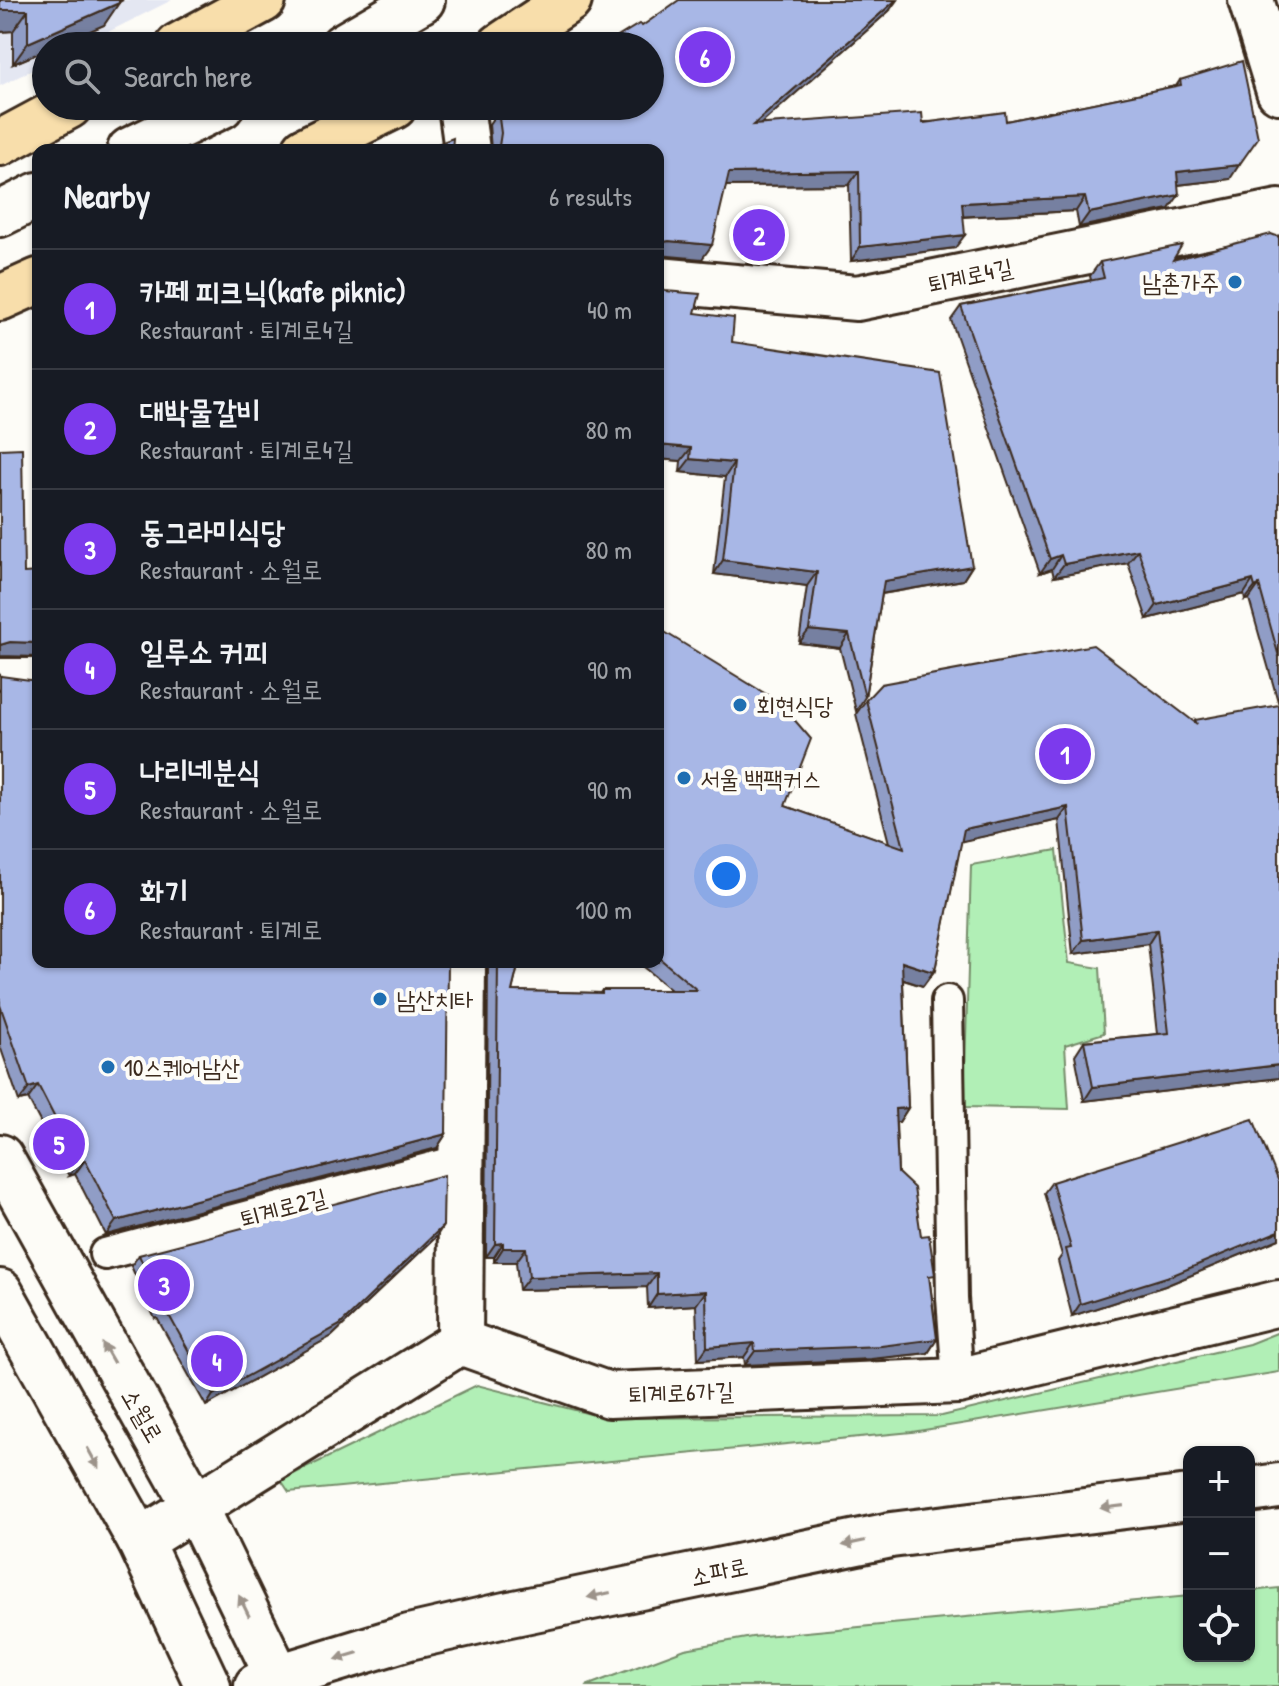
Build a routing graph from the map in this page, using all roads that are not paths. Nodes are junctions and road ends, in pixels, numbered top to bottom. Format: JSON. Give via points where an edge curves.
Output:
{"nodes":[{"id":1,"x":263,"y":0,"type":"edge"},
{"id":2,"x":422,"y":0,"type":"edge"},
{"id":3,"x":569,"y":0,"type":"edge"},
{"id":4,"x":1251,"y":0,"type":"edge"},
{"id":5,"x":204,"y":32,"type":"edge"},
{"id":6,"x":367,"y":32,"type":"edge"},
{"id":7,"x":521,"y":32,"type":"edge"},
{"id":8,"x":1279,"y":91,"type":"edge"},
{"id":9,"x":43,"y":120,"type":"edge"},
{"id":10,"x":192,"y":120,"type":"edge"},
{"id":11,"x":366,"y":120,"type":"edge"},
{"id":12,"x":463,"y":120,"type":"edge"},
{"id":13,"x":0,"y":143,"type":"edge"},
{"id":14,"x":142,"y":144,"type":"edge"},
{"id":15,"x":317,"y":144,"type":"edge"},
{"id":16,"x":466,"y":144,"type":"edge"},
{"id":17,"x":32,"y":198,"type":"edge"},
{"id":18,"x":1279,"y":212,"type":"edge"},
{"id":19,"x":0,"y":214,"type":"edge"},
{"id":20,"x":664,"y":281,"type":"edge"},
{"id":21,"x":32,"y":284,"type":"edge"},
{"id":22,"x":0,"y":298,"type":"edge"},
{"id":23,"x":0,"y":674,"type":"edge"},
{"id":24,"x":32,"y":674,"type":"edge"},
{"id":25,"x":463,"y":968,"type":"edge"},
{"id":26,"x":947,"y":1001,"type":"dead end"},
{"id":27,"x":0,"y":1157,"type":"edge"},
{"id":28,"x":462,"y":1160,"type":"junction"},
{"id":29,"x":105,"y":1254,"type":"dead end"},
{"id":30,"x":0,"y":1292,"type":"edge"},
{"id":31,"x":1279,"y":1303,"type":"edge"},
{"id":32,"x":460,"y":1342,"type":"junction"},
{"id":33,"x":958,"y":1381,"type":"junction"},
{"id":34,"x":1279,"y":1486,"type":"edge"},
{"id":35,"x":1255,"y":1489,"type":"edge"},
{"id":36,"x":1183,"y":1499,"type":"edge"},
{"id":37,"x":196,"y":1508,"type":"junction"},
{"id":38,"x":140,"y":1541,"type":"junction"},
{"id":39,"x":267,"y":1681,"type":"edge"},
{"id":40,"x":208,"y":1686,"type":"edge"}],
"edges":[{"from":1,"to":5,"type":"main road"},
{"from":2,"to":6,"type":"street"},
{"from":3,"to":7,"type":"main road"},
{"from":4,"to":8,"type":"street"},
{"from":9,"to":13,"type":"main road"},
{"from":10,"to":14,"type":"street"},
{"from":11,"to":15,"type":"main road"},
{"from":12,"to":16,"type":"street"},
{"from":17,"to":19,"type":"street"},
{"from":18,"to":20,"type":"street","name":"퇴계로4길","via":[[857,298]]},
{"from":21,"to":22,"type":"main road"},
{"from":23,"to":24,"type":"lane"},
{"from":25,"to":28,"type":"street"},
{"from":26,"to":33,"type":"lane"},
{"from":37,"to":27,"type":"street","name":"소월로","one_way":true},
{"from":28,"to":29,"type":"lane","name":"퇴계로2길"},
{"from":28,"to":32,"type":"street"},
{"from":30,"to":38,"type":"street","one_way":true},
{"from":31,"to":33,"type":"street","name":"퇴계로6가길"},
{"from":32,"to":33,"type":"street","name":"퇴계로6가길","via":[[609,1395]]},
{"from":32,"to":37,"type":"street"},
{"from":34,"to":35,"type":"street"},
{"from":36,"to":39,"type":"street","name":"소파로","one_way":true,"via":[[891,1535],[409,1637]]},
{"from":37,"to":38,"type":"street"},
{"from":39,"to":37,"type":"street","name":"소월로","one_way":true},
{"from":38,"to":40,"type":"street"}]}
